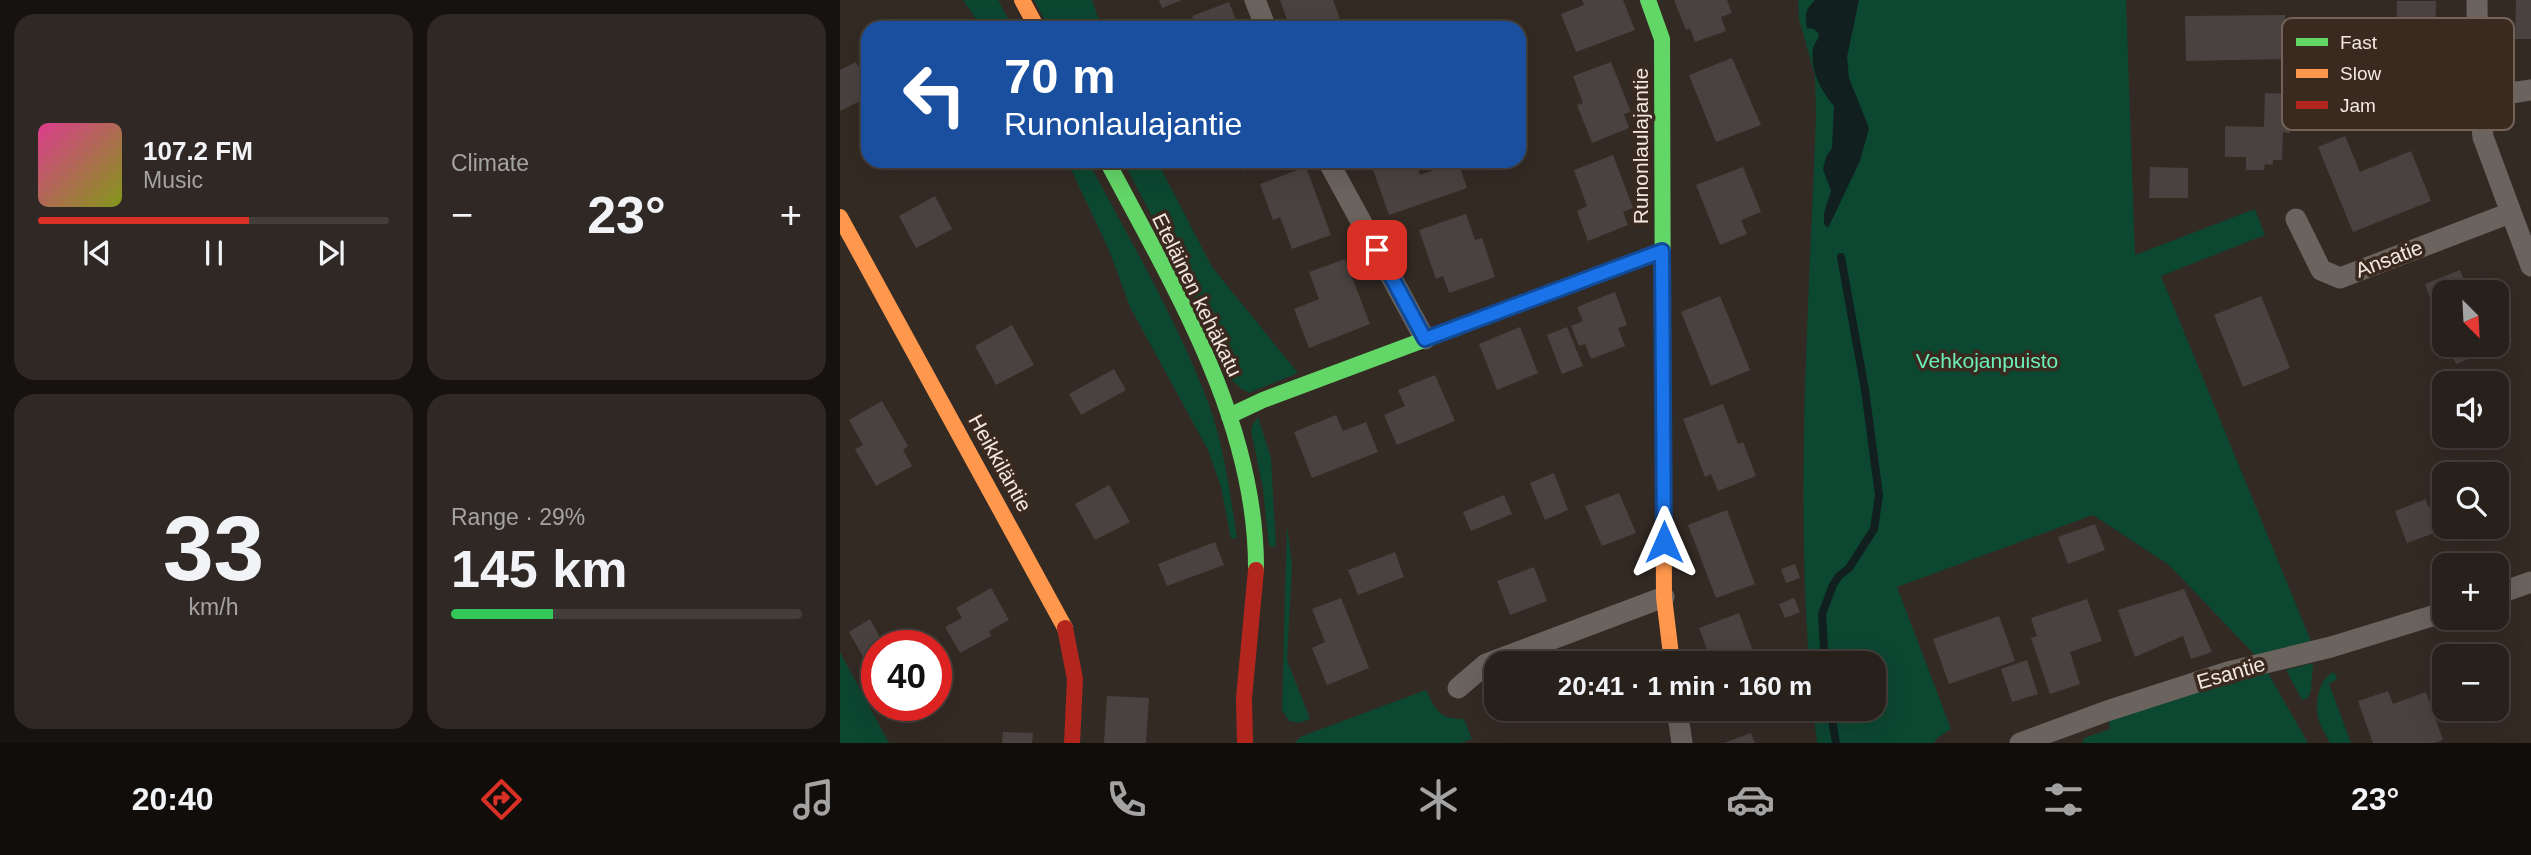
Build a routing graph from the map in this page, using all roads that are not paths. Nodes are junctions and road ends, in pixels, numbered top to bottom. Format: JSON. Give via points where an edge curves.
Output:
{"nodes":[{"id":1,"x":1022,"y":0,"type":"edge"},
{"id":2,"x":1255,"y":0,"type":"edge"},
{"id":3,"x":1648,"y":0,"type":"edge"},
{"id":4,"x":2477,"y":0,"type":"edge"},
{"id":5,"x":2477,"y":18,"type":"edge"},
{"id":6,"x":1033,"y":21,"type":"edge"},
{"id":7,"x":1263,"y":21,"type":"edge"},
{"id":8,"x":2482,"y":130,"type":"edge"},
{"id":9,"x":1111,"y":168,"type":"edge"},
{"id":10,"x":1332,"y":168,"type":"edge"},
{"id":11,"x":2510,"y":213,"type":"junction"},
{"id":12,"x":840,"y":217,"type":"edge"},
{"id":13,"x":2296,"y":219,"type":"dead end"},
{"id":14,"x":1662,"y":251,"type":"junction"},
{"id":15,"x":2531,"y":266,"type":"edge"},
{"id":16,"x":1425,"y":339,"type":"junction"},
{"id":17,"x":1229,"y":416,"type":"junction"},
{"id":18,"x":2531,"y":582,"type":"edge"},
{"id":19,"x":2509,"y":590,"type":"edge"},
{"id":20,"x":1664,"y":597,"type":"junction"},
{"id":21,"x":2432,"y":615,"type":"edge"},
{"id":22,"x":1671,"y":651,"type":"edge"},
{"id":23,"x":1458,"y":688,"type":"dead end"},
{"id":24,"x":1679,"y":721,"type":"edge"},
{"id":25,"x":1072,"y":743,"type":"edge"},
{"id":26,"x":1245,"y":743,"type":"edge"},
{"id":27,"x":1682,"y":743,"type":"edge"},
{"id":28,"x":2021,"y":743,"type":"edge"}],
"edges":[{"from":1,"to":6,"type":"street"},
{"from":2,"to":7,"type":"street"},
{"from":3,"to":14,"type":"street","name":"Runonlaulajantie","via":[[1662,38]]},
{"from":4,"to":5,"type":"street"},
{"from":8,"to":11,"type":"street"},
{"from":9,"to":17,"type":"street","name":"Eteläinen kehäkatu","via":[[1200,342]]},
{"from":10,"to":16,"type":"street"},
{"from":11,"to":13,"type":"street","name":"Ansatie","via":[[2340,278],[2321,270]]},
{"from":11,"to":15,"type":"street"},
{"from":12,"to":25,"type":"street","name":"Heikkiläntie","via":[[1067,631],[1075,679]]},
{"from":14,"to":16,"type":"street","name":"Runonlaulajantie"},
{"from":14,"to":20,"type":"street"},
{"from":16,"to":17,"type":"street","name":"Runonlaulajantie"},
{"from":17,"to":26,"type":"street","name":"Eteläinen kehäkatu","via":[[1248,494],[1256,563],[1242,715]]},
{"from":18,"to":19,"type":"street"},
{"from":20,"to":22,"type":"street"},
{"from":20,"to":23,"type":"street","via":[[1486,664]]},
{"from":21,"to":28,"type":"street","name":"Esantie","via":[[2332,647],[2228,671]]},
{"from":24,"to":27,"type":"street"}]}
